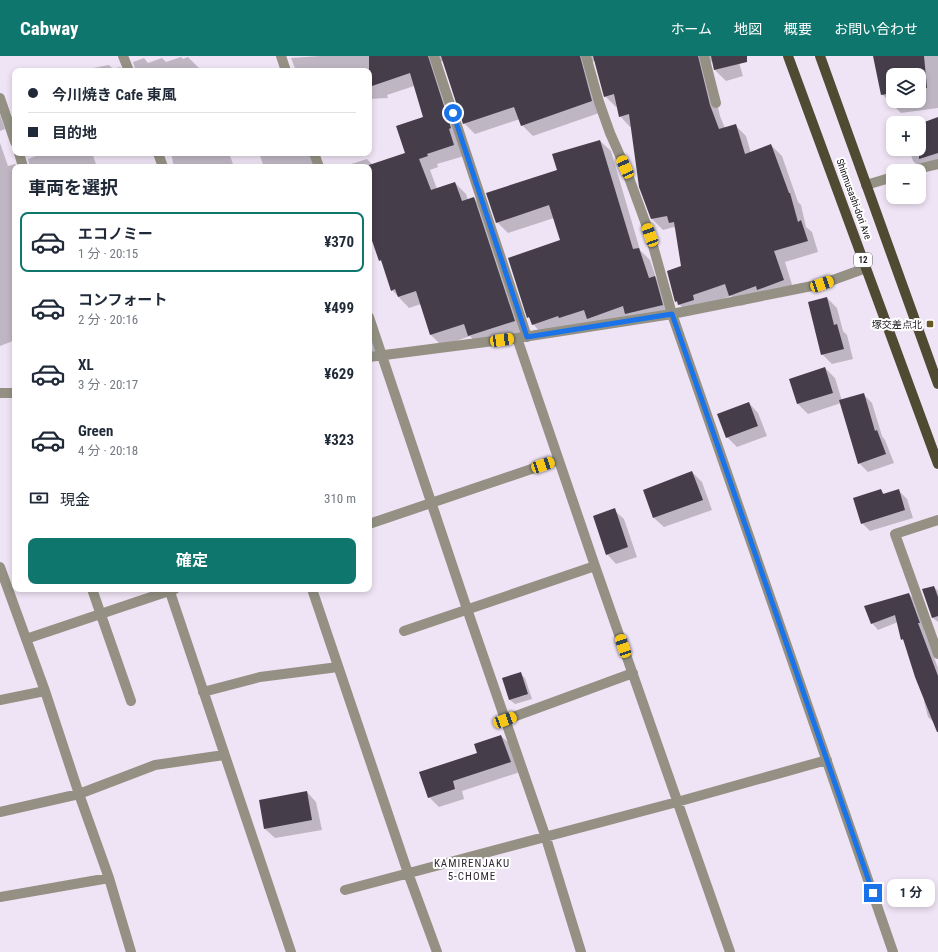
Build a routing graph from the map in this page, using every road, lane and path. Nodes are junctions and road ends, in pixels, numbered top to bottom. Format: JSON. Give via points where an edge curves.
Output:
{"nodes":[{"id":1,"x":123,"y":56,"type":"edge"},
{"id":2,"x":281,"y":56,"type":"edge"},
{"id":3,"x":434,"y":56,"type":"edge"},
{"id":4,"x":586,"y":56,"type":"edge"},
{"id":5,"x":704,"y":56,"type":"edge"},
{"id":6,"x":788,"y":56,"type":"edge"},
{"id":7,"x":820,"y":56,"type":"edge"},
{"id":8,"x":128,"y":68,"type":"edge"},
{"id":9,"x":285,"y":68,"type":"edge"},
{"id":10,"x":0,"y":98,"type":"edge"},
{"id":11,"x":716,"y":103,"type":"dead end"},
{"id":12,"x":12,"y":133,"type":"edge"},
{"id":13,"x":938,"y":164,"type":"edge"},
{"id":14,"x":926,"y":167,"type":"edge"},
{"id":15,"x":886,"y":179,"type":"edge"},
{"id":16,"x":866,"y":185,"type":"junction"},
{"id":17,"x":866,"y":268,"type":"junction"},
{"id":18,"x":672,"y":314,"type":"junction"},
{"id":19,"x":372,"y":326,"type":"edge"},
{"id":20,"x":522,"y":337,"type":"junction"},
{"id":21,"x":382,"y":356,"type":"junction"},
{"id":22,"x":372,"y":357,"type":"edge"},
{"id":23,"x":938,"y":384,"type":"edge"},
{"id":24,"x":0,"y":393,"type":"edge"},
{"id":25,"x":12,"y":393,"type":"edge"},
{"id":26,"x":558,"y":460,"type":"junction"},
{"id":27,"x":938,"y":464,"type":"edge"},
{"id":28,"x":431,"y":502,"type":"junction"},
{"id":29,"x":938,"y":520,"type":"edge"},
{"id":30,"x":372,"y":523,"type":"edge"},
{"id":31,"x":595,"y":566,"type":"junction"},
{"id":32,"x":0,"y":567,"type":"edge"},
{"id":33,"x":4,"y":592,"type":"edge"},
{"id":34,"x":93,"y":592,"type":"edge"},
{"id":35,"x":165,"y":592,"type":"edge"},
{"id":36,"x":172,"y":592,"type":"edge"},
{"id":37,"x":313,"y":592,"type":"edge"},
{"id":38,"x":467,"y":609,"type":"junction"},
{"id":39,"x":101,"y":613,"type":"junction"},
{"id":40,"x":404,"y":631,"type":"dead end"},
{"id":41,"x":26,"y":639,"type":"junction"},
{"id":42,"x":938,"y":654,"type":"edge"},
{"id":43,"x":338,"y":667,"type":"junction"},
{"id":44,"x":633,"y":673,"type":"junction"},
{"id":45,"x":45,"y":691,"type":"junction"},
{"id":46,"x":203,"y":692,"type":"junction"},
{"id":47,"x":0,"y":700,"type":"edge"},
{"id":48,"x":131,"y":701,"type":"dead end"},
{"id":49,"x":505,"y":720,"type":"junction"},
{"id":50,"x":224,"y":755,"type":"junction"},
{"id":51,"x":827,"y":760,"type":"junction"},
{"id":52,"x":79,"y":794,"type":"junction"},
{"id":53,"x":677,"y":802,"type":"junction"},
{"id":54,"x":0,"y":812,"type":"edge"},
{"id":55,"x":546,"y":838,"type":"junction"},
{"id":56,"x":408,"y":873,"type":"junction"},
{"id":57,"x":109,"y":878,"type":"junction"},
{"id":58,"x":345,"y":890,"type":"dead end"},
{"id":59,"x":0,"y":898,"type":"edge"},
{"id":60,"x":131,"y":952,"type":"edge"},
{"id":61,"x":291,"y":952,"type":"edge"},
{"id":62,"x":437,"y":952,"type":"edge"},
{"id":63,"x":581,"y":952,"type":"edge"},
{"id":64,"x":730,"y":952,"type":"edge"},
{"id":65,"x":893,"y":952,"type":"edge"}],
"edges":[{"from":1,"to":8,"type":"street"},
{"from":2,"to":9,"type":"street"},
{"from":3,"to":20,"type":"street"},
{"from":4,"to":18,"type":"street","via":[[610,133],[650,235]]},
{"from":5,"to":11,"type":"street"},
{"from":6,"to":17,"type":"main road","name":"Shinmusashi-dori Ave","number":"12"},
{"from":7,"to":16,"type":"main road","name":"Shinmusashi-dori Ave"},
{"from":10,"to":12,"type":"street"},
{"from":13,"to":14,"type":"street"},
{"from":15,"to":16,"type":"street"},
{"from":16,"to":23,"type":"main road","name":"Shinmusashi-dori Ave"},
{"from":17,"to":18,"type":"street","via":[[822,284]]},
{"from":17,"to":27,"type":"main road","name":"Shinmusashi-dori Ave","number":"12"},
{"from":18,"to":20,"type":"street"},
{"from":18,"to":51,"type":"street"},
{"from":19,"to":21,"type":"street"},
{"from":20,"to":21,"type":"street"},
{"from":20,"to":26,"type":"street"},
{"from":21,"to":22,"type":"street"},
{"from":21,"to":28,"type":"street"},
{"from":24,"to":25,"type":"street"},
{"from":26,"to":28,"type":"street"},
{"from":26,"to":31,"type":"street"},
{"from":28,"to":30,"type":"street"},
{"from":28,"to":38,"type":"street"},
{"from":29,"to":42,"type":"street","via":[[895,534]]},
{"from":31,"to":38,"type":"street"},
{"from":31,"to":44,"type":"street"},
{"from":32,"to":33,"type":"street"},
{"from":33,"to":41,"type":"street"},
{"from":34,"to":39,"type":"street"},
{"from":35,"to":39,"type":"street"},
{"from":36,"to":46,"type":"street"},
{"from":37,"to":43,"type":"street"},
{"from":38,"to":40,"type":"street"},
{"from":38,"to":49,"type":"street"},
{"from":39,"to":41,"type":"street"},
{"from":39,"to":48,"type":"street"},
{"from":41,"to":45,"type":"street"},
{"from":43,"to":46,"type":"street","via":[[260,678]]},
{"from":43,"to":56,"type":"street"},
{"from":44,"to":49,"type":"street"},
{"from":44,"to":53,"type":"street"},
{"from":45,"to":47,"type":"street"},
{"from":45,"to":52,"type":"street"},
{"from":46,"to":50,"type":"street"},
{"from":49,"to":55,"type":"street"},
{"from":50,"to":52,"type":"street","via":[[155,765]]},
{"from":50,"to":61,"type":"street"},
{"from":51,"to":53,"type":"street"},
{"from":51,"to":65,"type":"street"},
{"from":52,"to":54,"type":"street"},
{"from":52,"to":57,"type":"street"},
{"from":53,"to":55,"type":"street"},
{"from":53,"to":64,"type":"street"},
{"from":55,"to":56,"type":"street"},
{"from":55,"to":63,"type":"street"},
{"from":56,"to":58,"type":"street"},
{"from":56,"to":62,"type":"street"},
{"from":57,"to":59,"type":"street"},
{"from":57,"to":60,"type":"street"}]}
